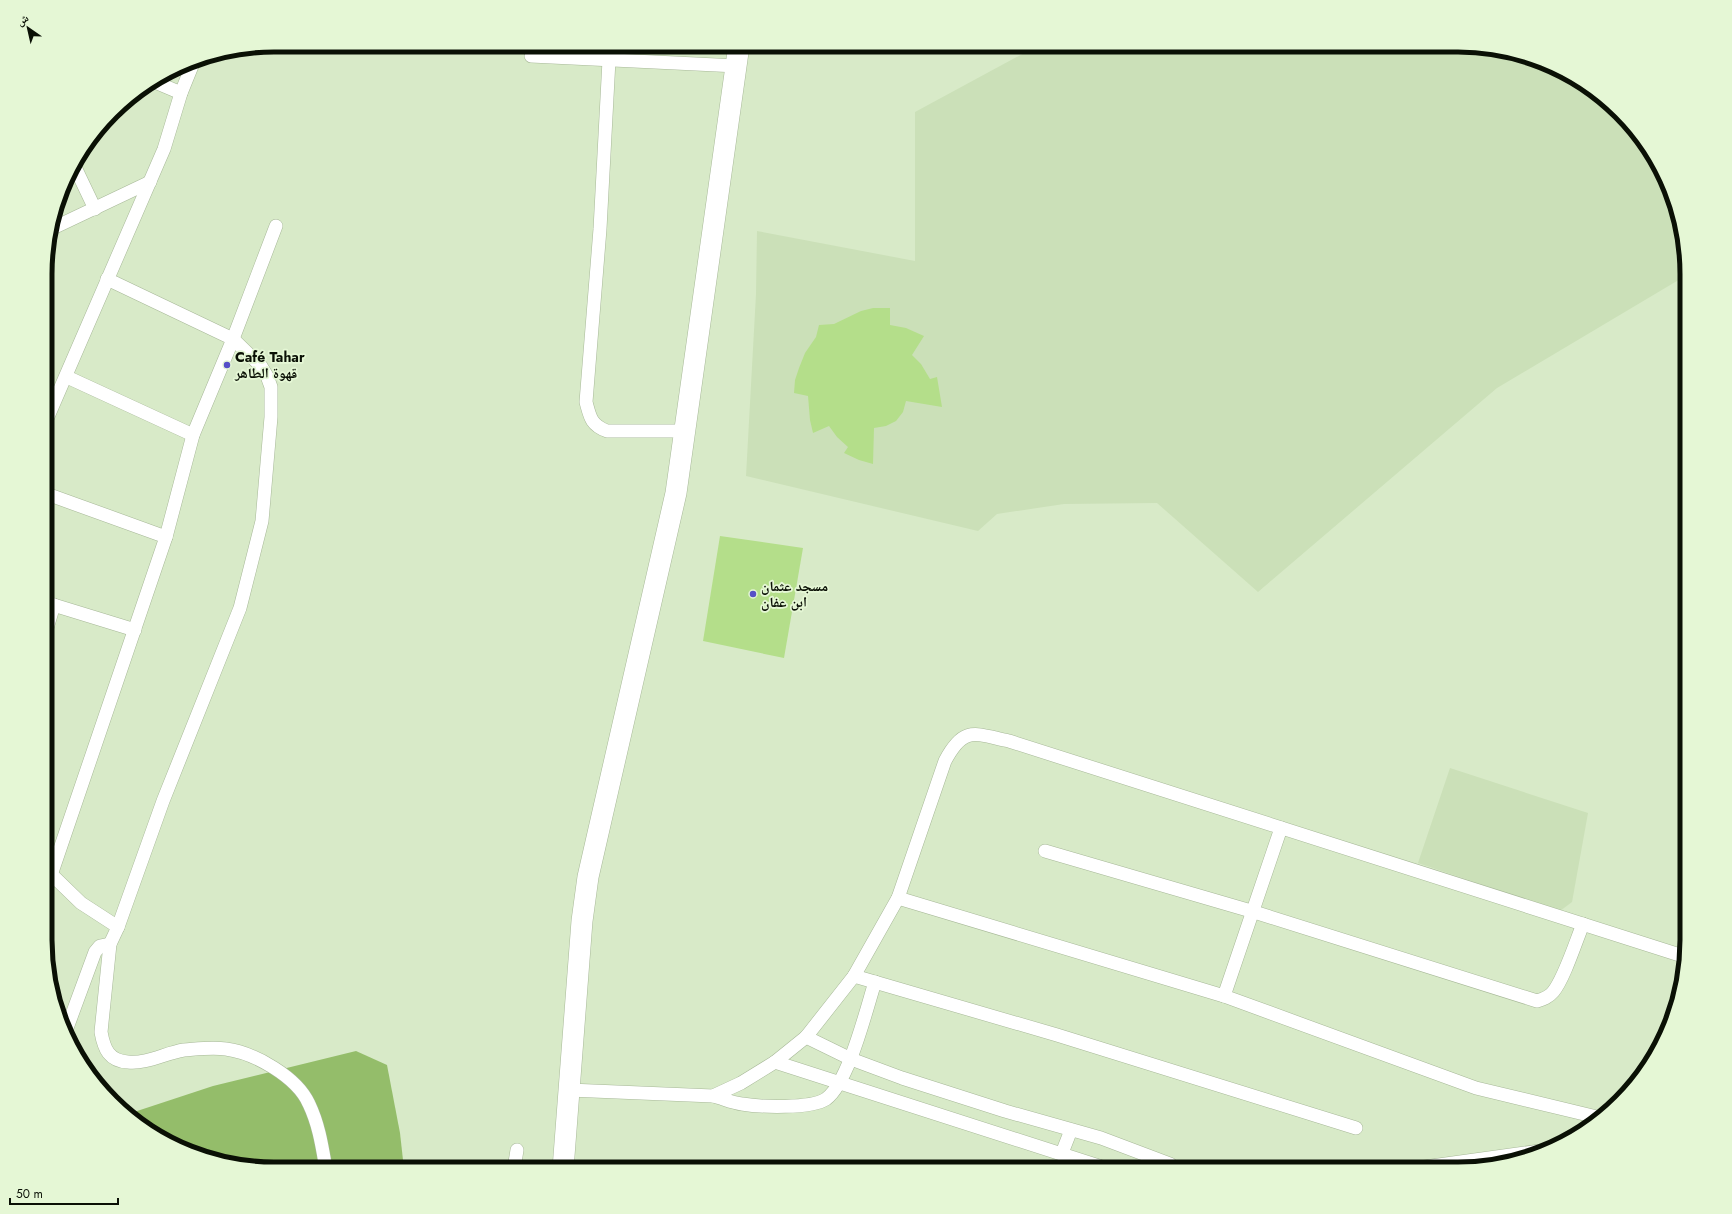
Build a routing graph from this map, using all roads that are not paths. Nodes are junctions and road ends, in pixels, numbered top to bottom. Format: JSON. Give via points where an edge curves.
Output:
{"nodes":[{"id":1,"x":738,"y":52,"type":"edge"},
{"id":2,"x":531,"y":56,"type":"dead end"},
{"id":3,"x":609,"y":60,"type":"junction"},
{"id":4,"x":737,"y":66,"type":"junction"},
{"id":5,"x":191,"y":68,"type":"edge"},
{"id":6,"x":160,"y":84,"type":"edge"},
{"id":7,"x":181,"y":93,"type":"junction"},
{"id":8,"x":77,"y":172,"type":"edge"},
{"id":9,"x":150,"y":182,"type":"junction"},
{"id":10,"x":95,"y":209,"type":"junction"},
{"id":11,"x":276,"y":226,"type":"dead end"},
{"id":12,"x":57,"y":227,"type":"edge"},
{"id":13,"x":107,"y":279,"type":"junction"},
{"id":14,"x":233,"y":339,"type":"junction"},
{"id":15,"x":67,"y":377,"type":"junction"},
{"id":16,"x":52,"y":409,"type":"edge"},
{"id":17,"x":685,"y":431,"type":"junction"},
{"id":18,"x":193,"y":435,"type":"junction"},
{"id":19,"x":52,"y":496,"type":"edge"},
{"id":20,"x":166,"y":537,"type":"junction"},
{"id":21,"x":52,"y":604,"type":"edge"},
{"id":22,"x":135,"y":630,"type":"junction"},
{"id":23,"x":1281,"y":828,"type":"junction"},
{"id":24,"x":1045,"y":851,"type":"dead end"},
{"id":25,"x":52,"y":871,"type":"edge"},
{"id":26,"x":52,"y":875,"type":"edge"},
{"id":27,"x":898,"y":898,"type":"junction"},
{"id":28,"x":1251,"y":911,"type":"junction"},
{"id":29,"x":1582,"y":924,"type":"junction"},
{"id":30,"x":118,"y":927,"type":"junction"},
{"id":31,"x":110,"y":944,"type":"junction"},
{"id":32,"x":1680,"y":954,"type":"edge"},
{"id":33,"x":854,"y":976,"type":"junction"},
{"id":34,"x":875,"y":982,"type":"junction"},
{"id":35,"x":1224,"y":996,"type":"junction"},
{"id":36,"x":69,"y":1024,"type":"edge"},
{"id":37,"x":806,"y":1037,"type":"junction"},
{"id":38,"x":851,"y":1059,"type":"junction"},
{"id":39,"x":775,"y":1062,"type":"junction"},
{"id":40,"x":839,"y":1083,"type":"junction"},
{"id":41,"x":569,"y":1090,"type":"junction"},
{"id":42,"x":713,"y":1096,"type":"junction"},
{"id":43,"x":1593,"y":1116,"type":"edge"},
{"id":44,"x":1356,"y":1128,"type":"dead end"},
{"id":45,"x":1071,"y":1130,"type":"junction"},
{"id":46,"x":516,"y":1150,"type":"dead end"},
{"id":47,"x":1062,"y":1153,"type":"junction"},
{"id":48,"x":1513,"y":1155,"type":"edge"},
{"id":49,"x":325,"y":1162,"type":"edge"},
{"id":50,"x":515,"y":1162,"type":"edge"},
{"id":51,"x":564,"y":1162,"type":"edge"},
{"id":52,"x":1088,"y":1162,"type":"edge"},
{"id":53,"x":1165,"y":1162,"type":"edge"},
{"id":54,"x":1460,"y":1162,"type":"edge"}],
"edges":[{"from":1,"to":4,"type":"main road"},
{"from":2,"to":3,"type":"street"},
{"from":3,"to":4,"type":"street"},
{"from":3,"to":17,"type":"street","via":[[600,229],[586,402],[597,427],[607,431]]},
{"from":4,"to":17,"type":"main road"},
{"from":5,"to":7,"type":"street"},
{"from":6,"to":7,"type":"street"},
{"from":7,"to":9,"type":"street","via":[[164,149]]},
{"from":8,"to":10,"type":"street"},
{"from":9,"to":10,"type":"street"},
{"from":9,"to":13,"type":"street"},
{"from":10,"to":12,"type":"street"},
{"from":11,"to":14,"type":"street"},
{"from":13,"to":14,"type":"street"},
{"from":13,"to":15,"type":"street"},
{"from":14,"to":18,"type":"street"},
{"from":14,"to":30,"type":"street","via":[[261,366],[271,387],[272,417],[262,521],[240,608],[163,801]]},
{"from":15,"to":16,"type":"street"},
{"from":15,"to":18,"type":"street"},
{"from":17,"to":41,"type":"main road","via":[[676,493],[588,877],[582,921]]},
{"from":18,"to":20,"type":"street"},
{"from":19,"to":20,"type":"street"},
{"from":20,"to":22,"type":"street"},
{"from":21,"to":22,"type":"street"},
{"from":22,"to":25,"type":"street"},
{"from":23,"to":27,"type":"street","via":[[1009,741],[972,733],[961,738],[945,761]]},
{"from":23,"to":28,"type":"street"},
{"from":23,"to":29,"type":"street"},
{"from":24,"to":28,"type":"street"},
{"from":26,"to":30,"type":"street","via":[[81,903]]},
{"from":27,"to":33,"type":"street"},
{"from":27,"to":35,"type":"street"},
{"from":28,"to":29,"type":"street","via":[[1537,1001],[1553,992]]},
{"from":28,"to":35,"type":"street"},
{"from":29,"to":32,"type":"street"},
{"from":30,"to":31,"type":"street"},
{"from":31,"to":36,"type":"street","via":[[100,946],[95,952]]},
{"from":31,"to":49,"type":"street","via":[[101,1032],[108,1055],[129,1063],[181,1051],[227,1049],[277,1069],[295,1084],[308,1103],[319,1130]]},
{"from":33,"to":34,"type":"street"},
{"from":33,"to":37,"type":"street"},
{"from":34,"to":38,"type":"street"},
{"from":34,"to":44,"type":"street","via":[[1057,1035]]},
{"from":35,"to":43,"type":"street","via":[[1476,1088]]},
{"from":37,"to":38,"type":"street"},
{"from":37,"to":39,"type":"street"},
{"from":38,"to":40,"type":"street"},
{"from":38,"to":45,"type":"street","via":[[1005,1112]]},
{"from":39,"to":40,"type":"street"},
{"from":39,"to":42,"type":"street"},
{"from":40,"to":42,"type":"street","via":[[826,1098],[813,1104],[740,1104]]},
{"from":40,"to":47,"type":"street"},
{"from":41,"to":42,"type":"street"},
{"from":41,"to":51,"type":"main road"},
{"from":45,"to":47,"type":"street"},
{"from":45,"to":53,"type":"street","via":[[1101,1138]]},
{"from":46,"to":50,"type":"street"},
{"from":47,"to":52,"type":"street"},
{"from":48,"to":54,"type":"street"}]}
